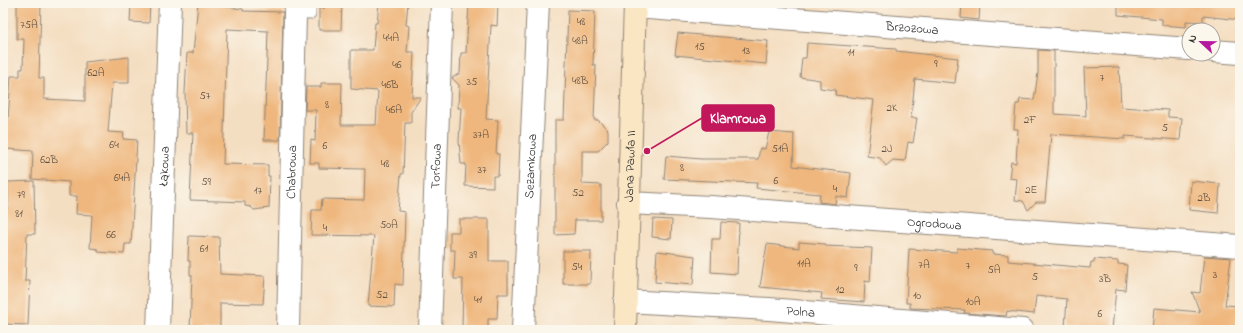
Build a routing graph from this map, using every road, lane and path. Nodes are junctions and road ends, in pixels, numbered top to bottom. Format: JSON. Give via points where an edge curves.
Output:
{"nodes":[{"id":1,"x":170,"y":3,"type":"edge"},
{"id":2,"x":442,"y":3,"type":"edge"},
{"id":3,"x":538,"y":3,"type":"edge"},
{"id":4,"x":635,"y":5,"type":"edge"},
{"id":5,"x":303,"y":8,"type":"edge"},
{"id":6,"x":1181,"y":48,"type":"edge"},
{"id":7,"x":1221,"y":52,"type":"edge"},
{"id":8,"x":1240,"y":53,"type":"edge"},
{"id":9,"x":628,"y":203,"type":"junction"},
{"id":10,"x":1240,"y":246,"type":"edge"},
{"id":11,"x":625,"y":301,"type":"junction"},
{"id":12,"x":158,"y":330,"type":"edge"},
{"id":13,"x":288,"y":330,"type":"edge"},
{"id":14,"x":430,"y":330,"type":"edge"},
{"id":15,"x":523,"y":330,"type":"edge"},
{"id":16,"x":624,"y":330,"type":"edge"},
{"id":17,"x":1023,"y":330,"type":"edge"}],
"edges":[{"from":1,"to":12,"type":"street","name":"Łąkowa"},
{"from":2,"to":14,"type":"street","name":"Torfowa"},
{"from":3,"to":15,"type":"street","name":"Sezamkowa"},
{"from":4,"to":6,"type":"street","name":"Brzozowa"},
{"from":4,"to":9,"type":"street","name":"Jana Pawła II"},
{"from":5,"to":13,"type":"street","name":"Chabrowa"},
{"from":7,"to":8,"type":"street"},
{"from":9,"to":10,"type":"street","name":"Ogrodowa"},
{"from":9,"to":11,"type":"street","name":"Jana Pawła II"},
{"from":11,"to":16,"type":"street","name":"Jana Pawła II"},
{"from":11,"to":17,"type":"street","name":"Polna","via":[[769,309]]}]}
